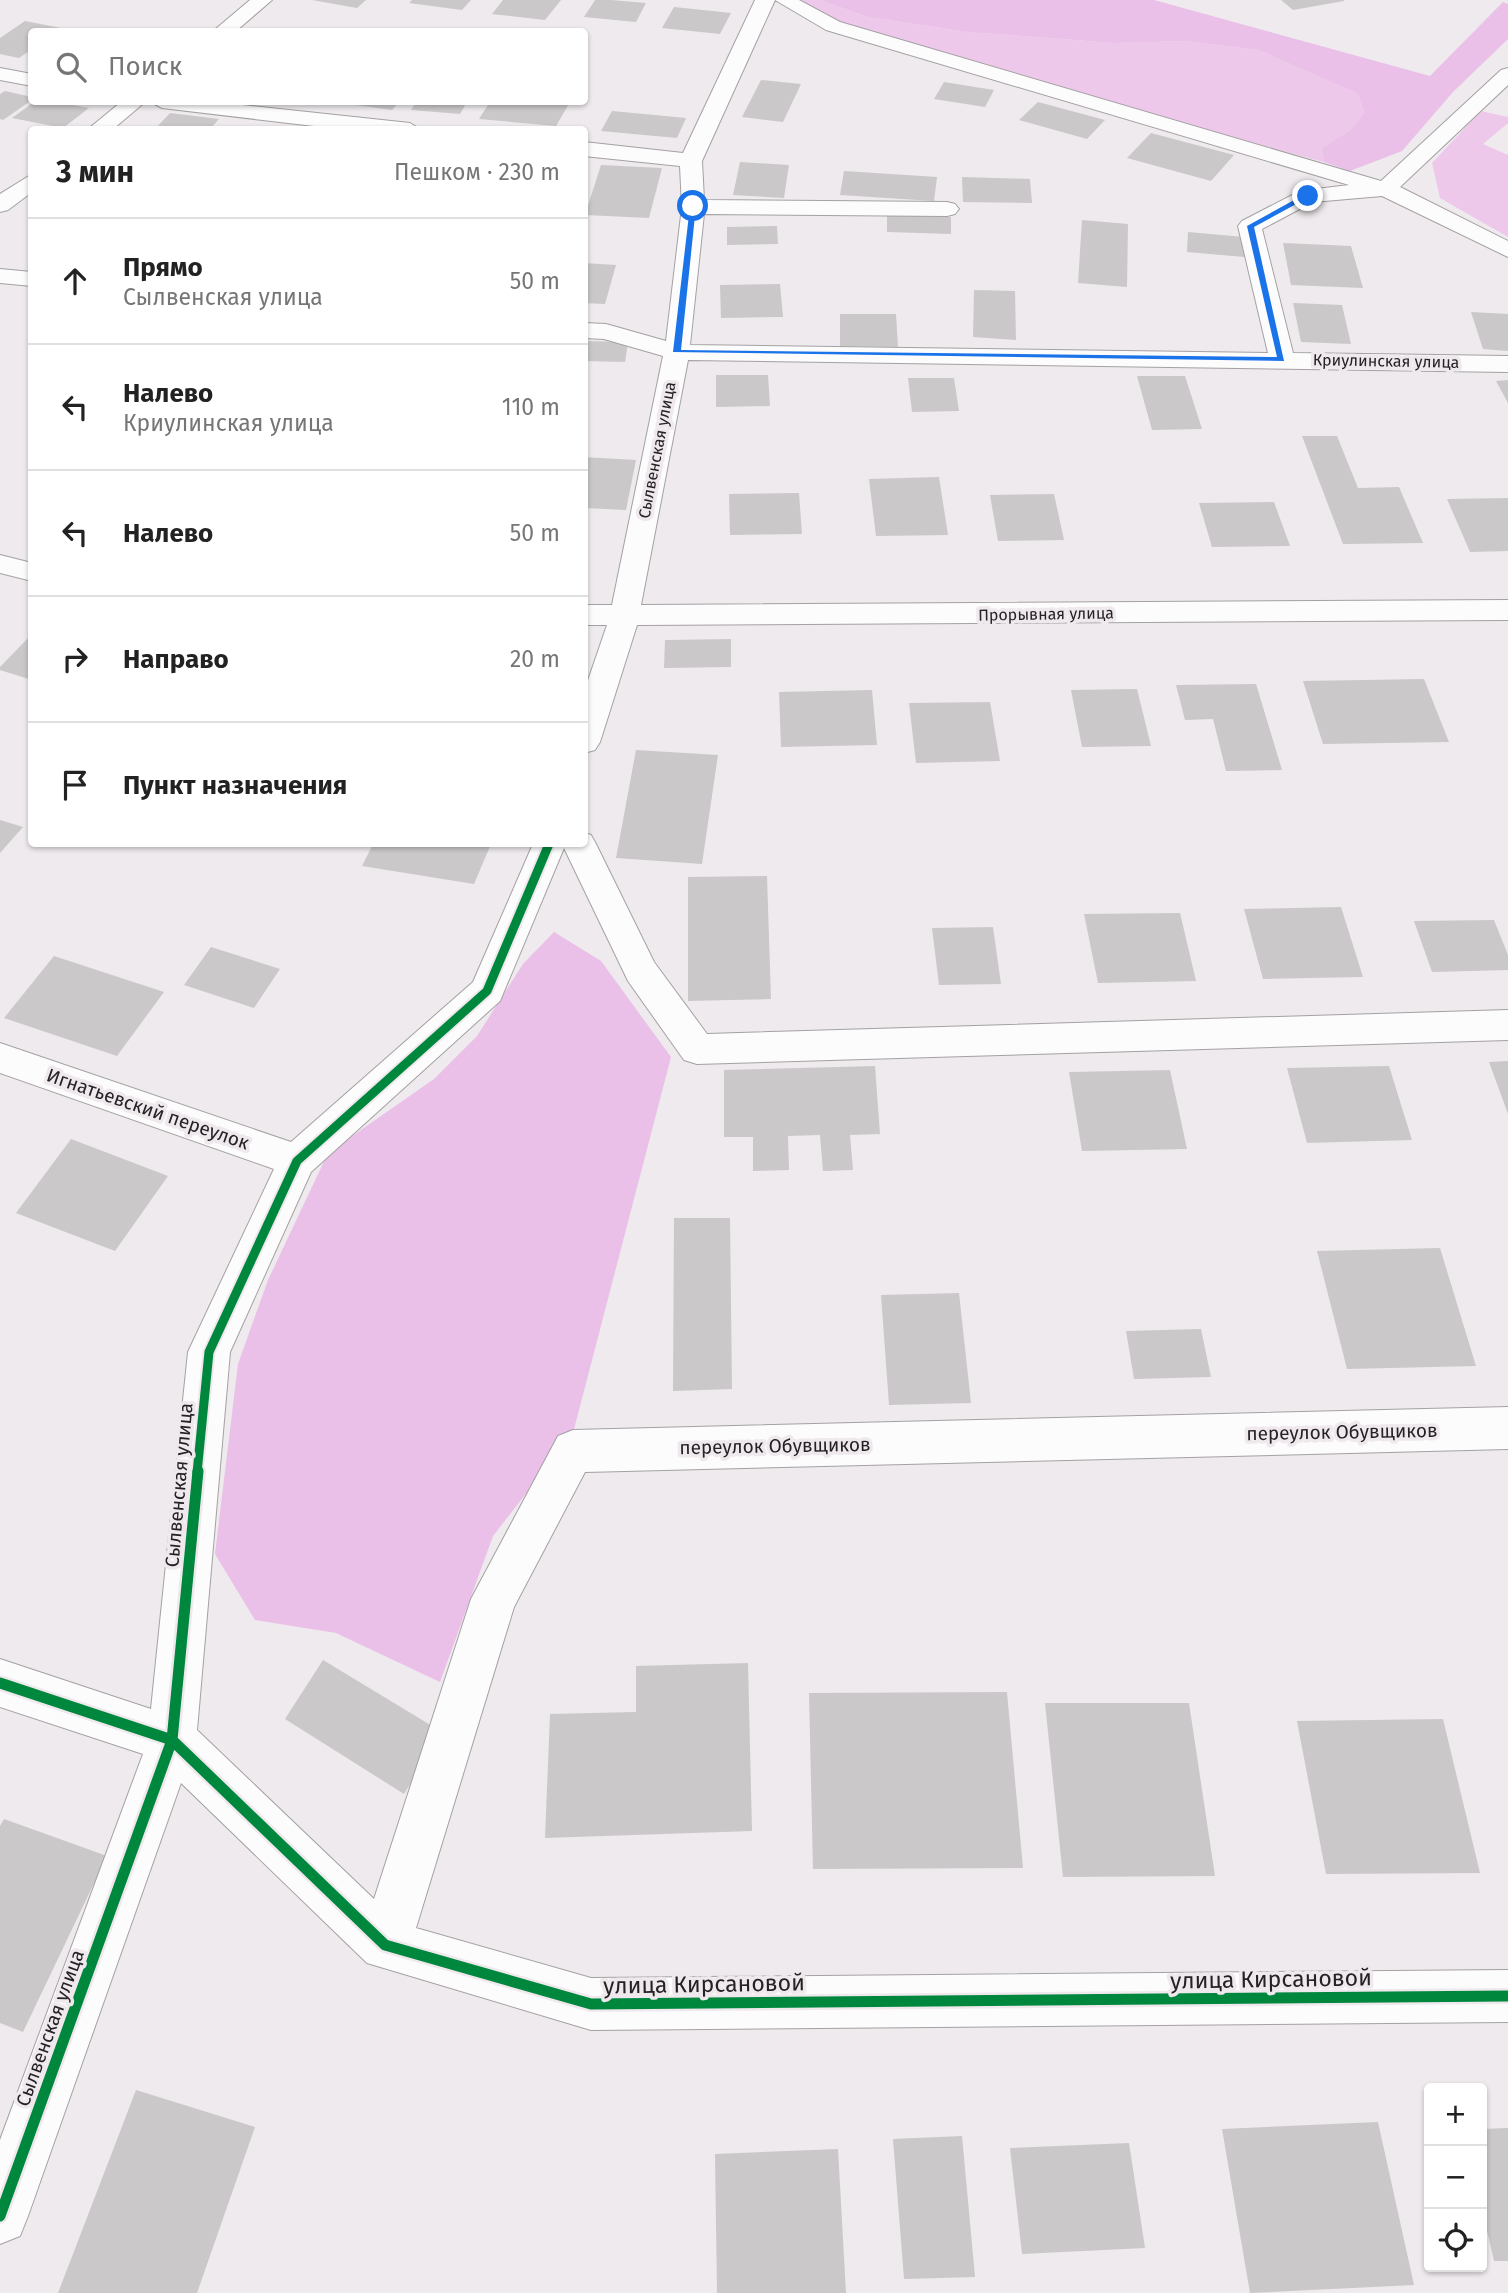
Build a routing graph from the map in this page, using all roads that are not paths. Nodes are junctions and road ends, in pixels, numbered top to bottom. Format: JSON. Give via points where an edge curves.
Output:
{"nodes":[{"id":1,"x":262,"y":0,"type":"edge"},
{"id":2,"x":765,"y":0,"type":"edge"},
{"id":3,"x":784,"y":0,"type":"edge"},
{"id":4,"x":227,"y":28,"type":"edge"},
{"id":5,"x":0,"y":74,"type":"edge"},
{"id":6,"x":1508,"y":74,"type":"edge"},
{"id":7,"x":28,"y":79,"type":"edge"},
{"id":8,"x":130,"y":105,"type":"edge"},
{"id":9,"x":189,"y":105,"type":"edge"},
{"id":10,"x":103,"y":126,"type":"edge"},
{"id":11,"x":375,"y":126,"type":"edge"},
{"id":12,"x":588,"y":149,"type":"edge"},
{"id":13,"x":691,"y":161,"type":"junction"},
{"id":14,"x":28,"y":184,"type":"edge"},
{"id":15,"x":1385,"y":189,"type":"junction"},
{"id":16,"x":0,"y":205,"type":"edge"},
{"id":17,"x":693,"y":206,"type":"junction"},
{"id":18,"x":947,"y":209,"type":"dead end"},
{"id":19,"x":1508,"y":250,"type":"edge"},
{"id":20,"x":0,"y":276,"type":"edge"},
{"id":21,"x":28,"y":279,"type":"edge"},
{"id":22,"x":588,"y":330,"type":"edge"},
{"id":23,"x":677,"y":352,"type":"junction"},
{"id":24,"x":1282,"y":359,"type":"junction"},
{"id":25,"x":1508,"y":364,"type":"edge"},
{"id":26,"x":0,"y":564,"type":"edge"},
{"id":27,"x":28,"y":571,"type":"edge"},
{"id":28,"x":1508,"y":610,"type":"edge"},
{"id":29,"x":588,"y":615,"type":"edge"},
{"id":30,"x":624,"y":617,"type":"junction"},
{"id":31,"x":588,"y":730,"type":"edge"},
{"id":32,"x":548,"y":847,"type":"edge"},
{"id":33,"x":580,"y":847,"type":"edge"},
{"id":34,"x":1508,"y":1025,"type":"edge"},
{"id":35,"x":0,"y":1058,"type":"edge"},
{"id":36,"x":297,"y":1161,"type":"junction"},
{"id":37,"x":1508,"y":1428,"type":"edge"},
{"id":38,"x":0,"y":1683,"type":"edge"},
{"id":39,"x":172,"y":1741,"type":"junction"},
{"id":40,"x":385,"y":1945,"type":"junction"},
{"id":41,"x":1508,"y":1996,"type":"edge"},
{"id":42,"x":0,"y":2216,"type":"edge"}],
"edges":[{"from":1,"to":4,"type":"street"},
{"from":2,"to":13,"type":"street","name":"Сылвенская улица"},
{"from":3,"to":15,"type":"street","via":[[833,26]]},
{"from":5,"to":7,"type":"street"},
{"from":6,"to":15,"type":"street"},
{"from":8,"to":10,"type":"street"},
{"from":9,"to":11,"type":"street"},
{"from":12,"to":13,"type":"street"},
{"from":13,"to":17,"type":"street","name":"Сылвенская улица"},
{"from":14,"to":16,"type":"street"},
{"from":15,"to":19,"type":"street"},
{"from":15,"to":24,"type":"street","via":[[1308,196],[1250,226]]},
{"from":17,"to":18,"type":"street"},
{"from":17,"to":23,"type":"street","name":"Сылвенская улица"},
{"from":20,"to":21,"type":"street"},
{"from":22,"to":23,"type":"street","name":"Криулинская улица"},
{"from":23,"to":24,"type":"street","name":"Криулинская улица"},
{"from":23,"to":30,"type":"street","name":"Сылвенская улица"},
{"from":24,"to":25,"type":"street","name":"Криулинская улица"},
{"from":26,"to":27,"type":"street"},
{"from":28,"to":30,"type":"street","name":"Прорывная улица"},
{"from":29,"to":30,"type":"street","name":"Прорывная улица"},
{"from":30,"to":31,"type":"street","name":"Сылвенская улица"},
{"from":32,"to":36,"type":"street","name":"Сылвенская улица","via":[[487,990]]},
{"from":33,"to":34,"type":"street","via":[[641,971],[697,1049]]},
{"from":35,"to":36,"type":"street","name":"Игнатьевский переулок"},
{"from":36,"to":39,"type":"street","name":"Сылвенская улица","via":[[209,1352]]},
{"from":37,"to":40,"type":"street","name":"переулок Обувщиков","via":[[573,1451],[494,1599]]},
{"from":38,"to":39,"type":"street","name":"улица Кирсановой"},
{"from":39,"to":40,"type":"street","name":"улица Кирсановой"},
{"from":39,"to":42,"type":"street","name":"Сылвенская улица"},
{"from":40,"to":41,"type":"street","name":"улица Кирсановой","via":[[592,2004]]}]}
